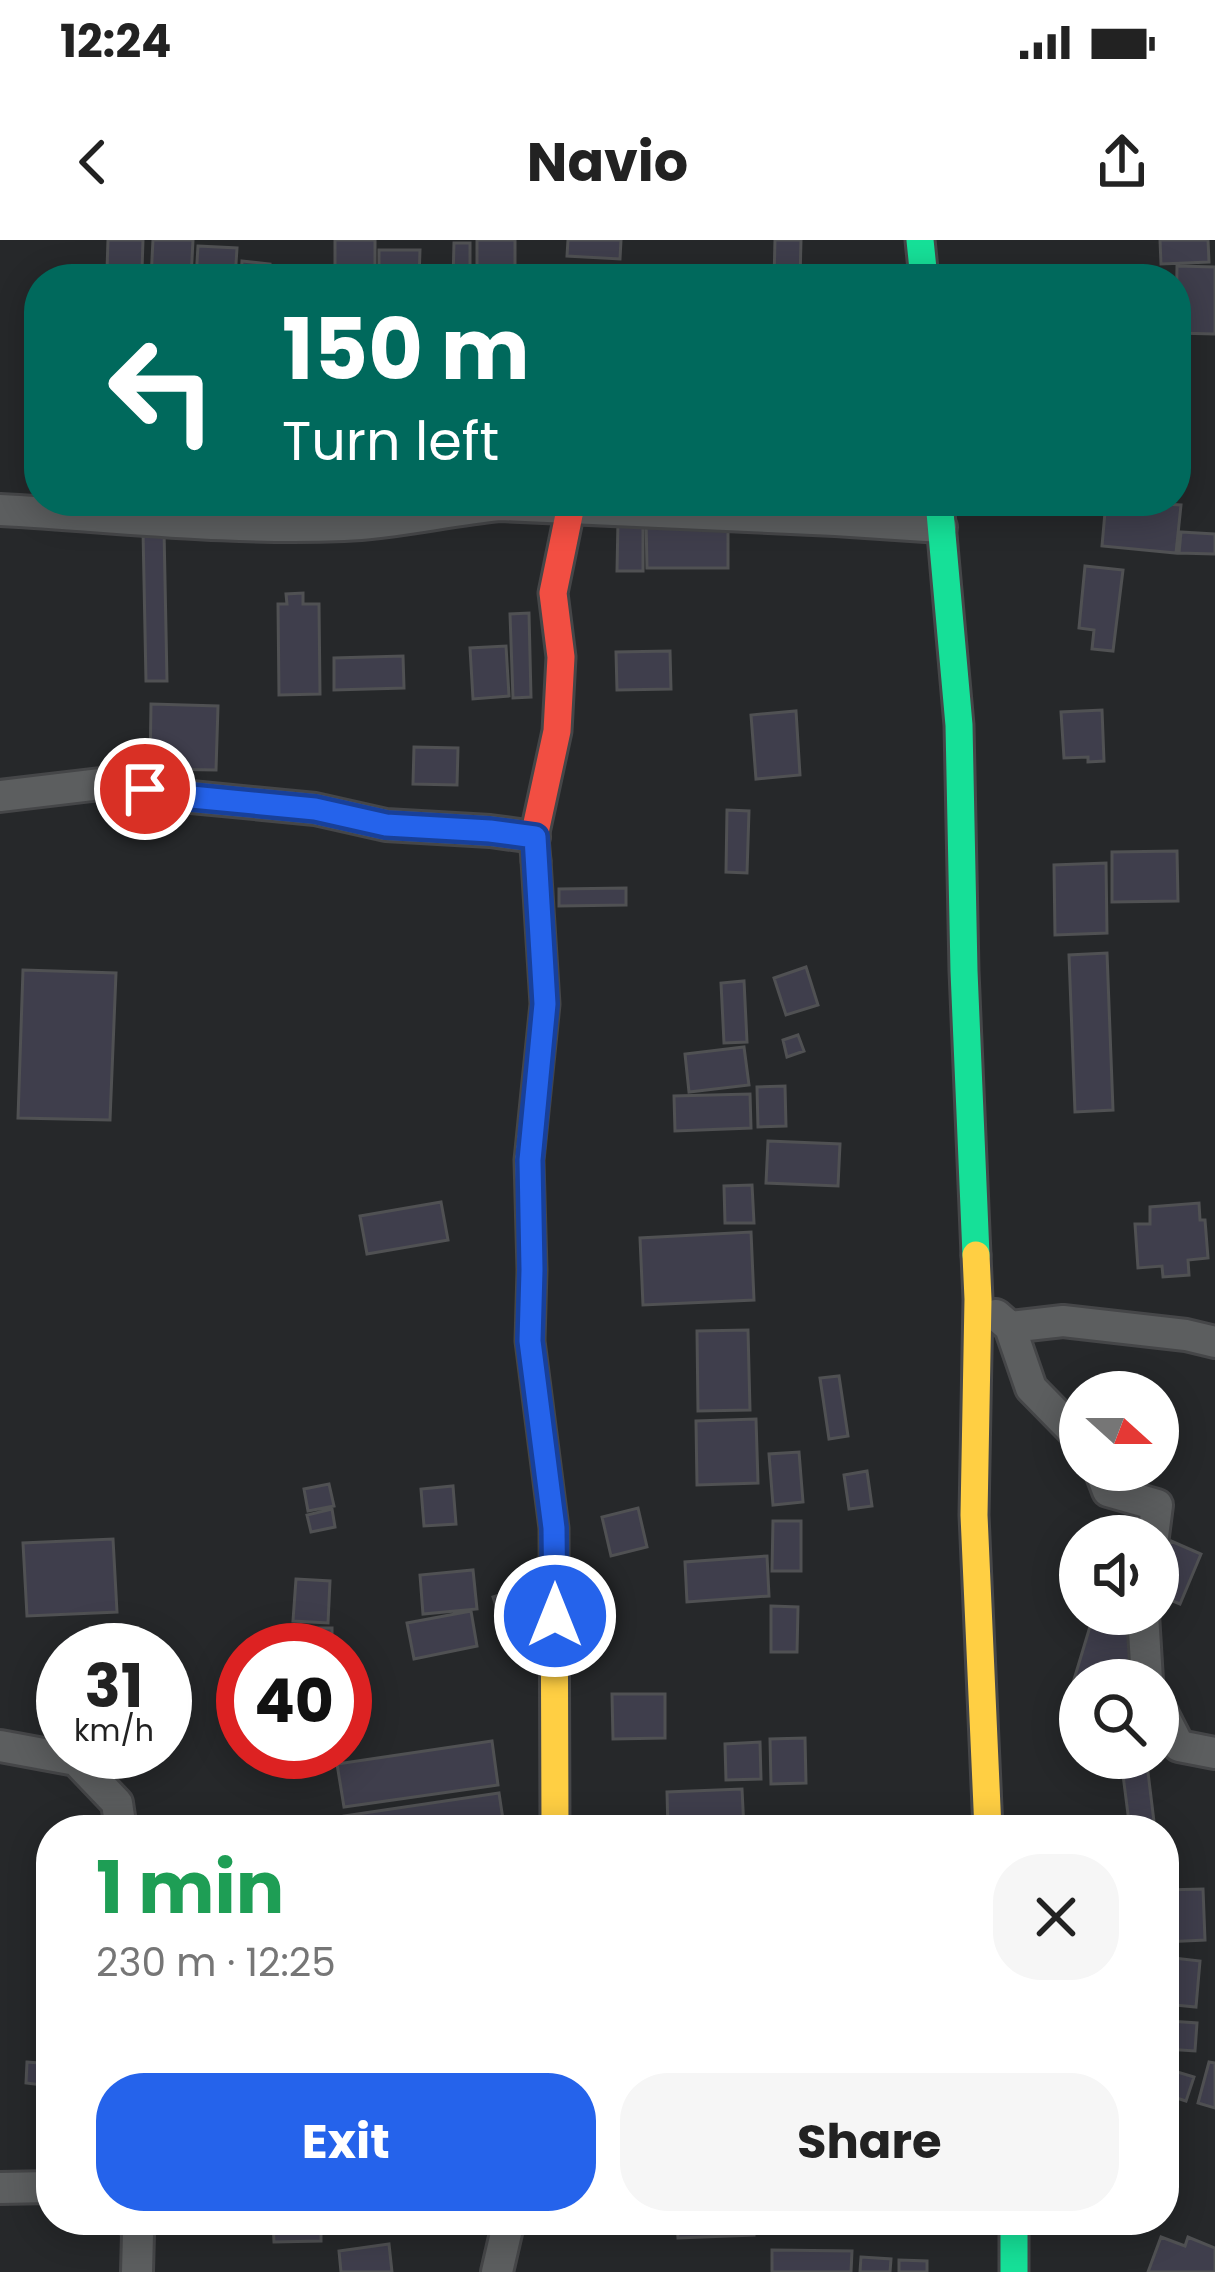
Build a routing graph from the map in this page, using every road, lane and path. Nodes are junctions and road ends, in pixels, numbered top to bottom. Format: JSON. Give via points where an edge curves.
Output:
{"nodes":[{"id":1,"x":116,"y":516,"type":"edge"},
{"id":2,"x":413,"y":516,"type":"edge"},
{"id":3,"x":569,"y":516,"type":"edge"},
{"id":4,"x":729,"y":516,"type":"edge"},
{"id":5,"x":905,"y":516,"type":"edge"},
{"id":6,"x":940,"y":516,"type":"edge"},
{"id":7,"x":0,"y":796,"type":"edge"},
{"id":8,"x":535,"y":837,"type":"junction"},
{"id":9,"x":978,"y":1299,"type":"junction"},
{"id":10,"x":1010,"y":1328,"type":"junction"},
{"id":11,"x":1215,"y":1342,"type":"edge"},
{"id":12,"x":1059,"y":1417,"type":"edge"},
{"id":13,"x":1108,"y":1491,"type":"edge"},
{"id":14,"x":1156,"y":1515,"type":"edge"},
{"id":15,"x":0,"y":1746,"type":"edge"},
{"id":16,"x":1179,"y":1746,"type":"edge"},
{"id":17,"x":1215,"y":1753,"type":"edge"},
{"id":18,"x":119,"y":1815,"type":"edge"},
{"id":19,"x":555,"y":1815,"type":"edge"},
{"id":20,"x":987,"y":1815,"type":"edge"},
{"id":21,"x":36,"y":2187,"type":"edge"},
{"id":22,"x":0,"y":2188,"type":"edge"},
{"id":23,"x":139,"y":2235,"type":"edge"},
{"id":24,"x":506,"y":2235,"type":"edge"},
{"id":25,"x":1014,"y":2235,"type":"edge"},
{"id":26,"x":137,"y":2272,"type":"edge"},
{"id":27,"x":497,"y":2272,"type":"edge"},
{"id":28,"x":1014,"y":2272,"type":"edge"}],
"edges":[{"from":1,"to":2,"type":"street","via":[[308,526]]},
{"from":3,"to":8,"type":"street","via":[[553,593],[561,657],[557,731]]},
{"from":4,"to":5,"type":"street"},
{"from":6,"to":9,"type":"street","via":[[959,724]]},
{"from":7,"to":8,"type":"street","via":[[109,783],[386,825]]},
{"from":8,"to":19,"type":"street","via":[[545,1004],[530,1160],[530,1341],[554,1528]]},
{"from":9,"to":10,"type":"street"},
{"from":9,"to":20,"type":"street","via":[[974,1515]]},
{"from":10,"to":11,"type":"street","via":[[1063,1321]]},
{"from":10,"to":12,"type":"street","via":[[1031,1388]]},
{"from":13,"to":14,"type":"street","via":[[1157,1505]]},
{"from":15,"to":18,"type":"street","via":[[76,1760]]},
{"from":16,"to":17,"type":"street"},
{"from":21,"to":22,"type":"street"},
{"from":23,"to":26,"type":"street"},
{"from":24,"to":27,"type":"street"},
{"from":25,"to":28,"type":"street"}]}
